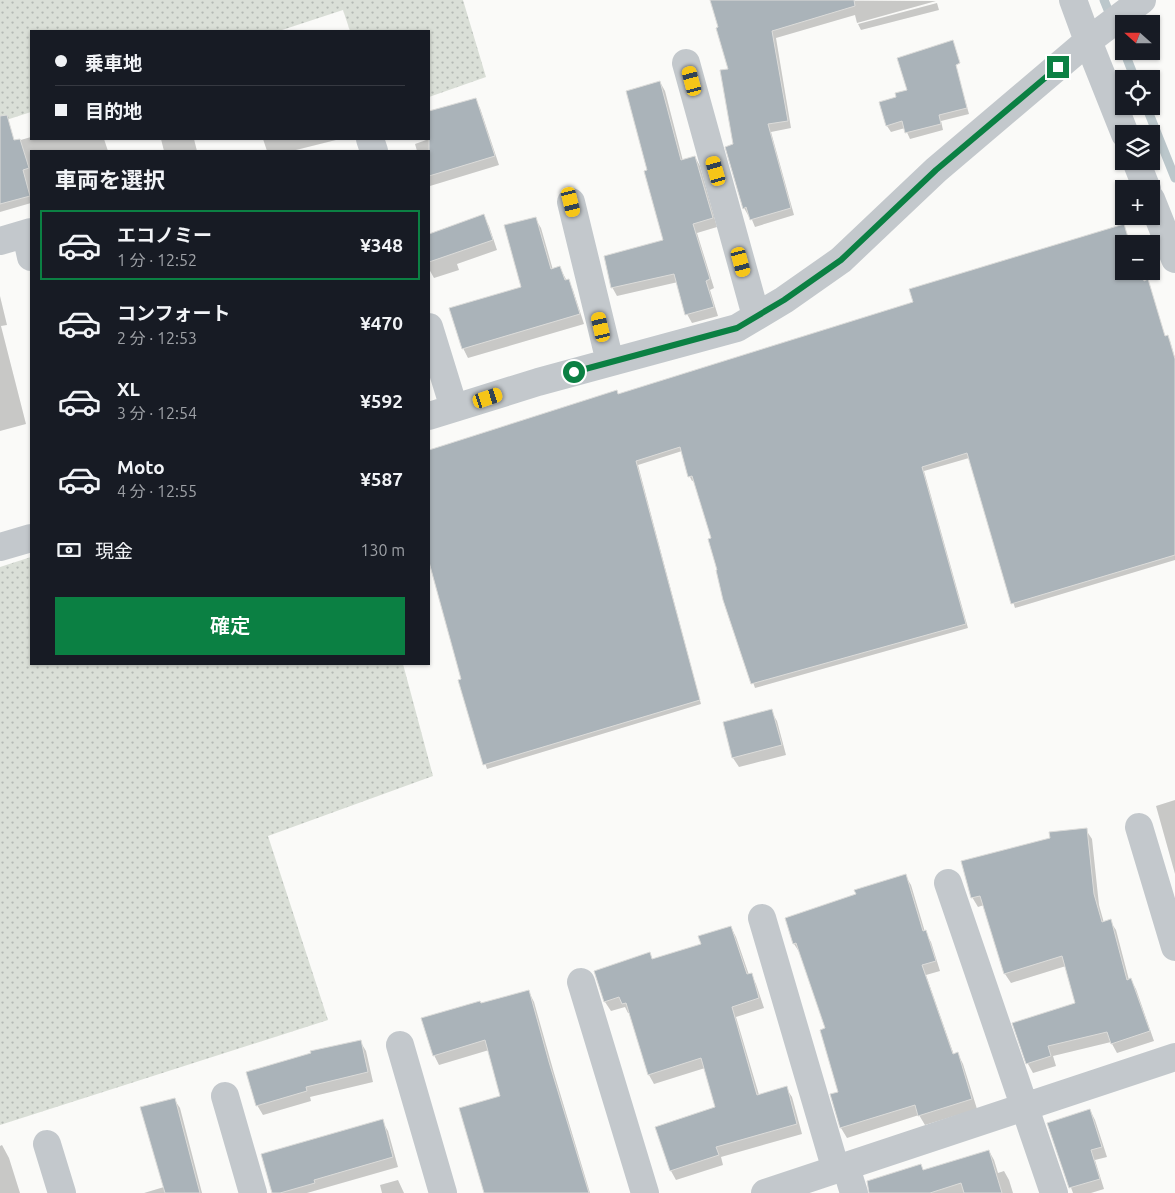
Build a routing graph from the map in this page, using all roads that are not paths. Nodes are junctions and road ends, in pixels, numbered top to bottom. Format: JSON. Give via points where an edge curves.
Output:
{"nodes":[{"id":1,"x":1074,"y":0,"type":"edge"},
{"id":2,"x":1134,"y":6,"type":"edge"},
{"id":3,"x":1088,"y":41,"type":"junction"},
{"id":4,"x":686,"y":63,"type":"dead end"},
{"id":5,"x":1121,"y":125,"type":"edge"},
{"id":6,"x":571,"y":202,"type":"dead end"},
{"id":7,"x":1160,"y":222,"type":"edge"},
{"id":8,"x":1175,"y":259,"type":"edge"},
{"id":9,"x":756,"y":316,"type":"junction"},
{"id":10,"x":430,"y":334,"type":"edge"},
{"id":11,"x":610,"y":362,"type":"junction"},
{"id":12,"x":441,"y":412,"type":"edge"},
{"id":13,"x":30,"y":538,"type":"edge"},
{"id":14,"x":0,"y":547,"type":"edge"},
{"id":15,"x":1139,"y":827,"type":"dead end"},
{"id":16,"x":948,"y":883,"type":"dead end"},
{"id":17,"x":762,"y":918,"type":"dead end"},
{"id":18,"x":1175,"y":948,"type":"edge"},
{"id":19,"x":580,"y":982,"type":"dead end"},
{"id":20,"x":400,"y":1045,"type":"dead end"},
{"id":21,"x":1175,"y":1057,"type":"edge"},
{"id":22,"x":225,"y":1096,"type":"dead end"},
{"id":23,"x":1024,"y":1108,"type":"junction"},
{"id":24,"x":47,"y":1144,"type":"dead end"},
{"id":25,"x":841,"y":1168,"type":"junction"},
{"id":26,"x":62,"y":1193,"type":"edge"},
{"id":27,"x":253,"y":1193,"type":"edge"},
{"id":28,"x":443,"y":1193,"type":"edge"},
{"id":29,"x":645,"y":1193,"type":"edge"},
{"id":30,"x":765,"y":1193,"type":"edge"},
{"id":31,"x":854,"y":1193,"type":"edge"},
{"id":32,"x":1054,"y":1193,"type":"edge"}],
"edges":[{"from":1,"to":3,"type":"street"},
{"from":2,"to":3,"type":"street"},
{"from":3,"to":5,"type":"street"},
{"from":3,"to":9,"type":"street","via":[[936,170],[841,260]]},
{"from":4,"to":9,"type":"street"},
{"from":6,"to":11,"type":"street"},
{"from":7,"to":8,"type":"street"},
{"from":9,"to":11,"type":"street","via":[[737,328]]},
{"from":10,"to":12,"type":"street"},
{"from":11,"to":12,"type":"street"},
{"from":13,"to":14,"type":"street"},
{"from":15,"to":18,"type":"street"},
{"from":16,"to":23,"type":"street"},
{"from":17,"to":25,"type":"street"},
{"from":19,"to":29,"type":"street"},
{"from":20,"to":28,"type":"street"},
{"from":21,"to":23,"type":"street"},
{"from":22,"to":27,"type":"street"},
{"from":23,"to":25,"type":"street"},
{"from":23,"to":32,"type":"street"},
{"from":24,"to":26,"type":"street"},
{"from":25,"to":30,"type":"street"},
{"from":25,"to":31,"type":"street"}]}
